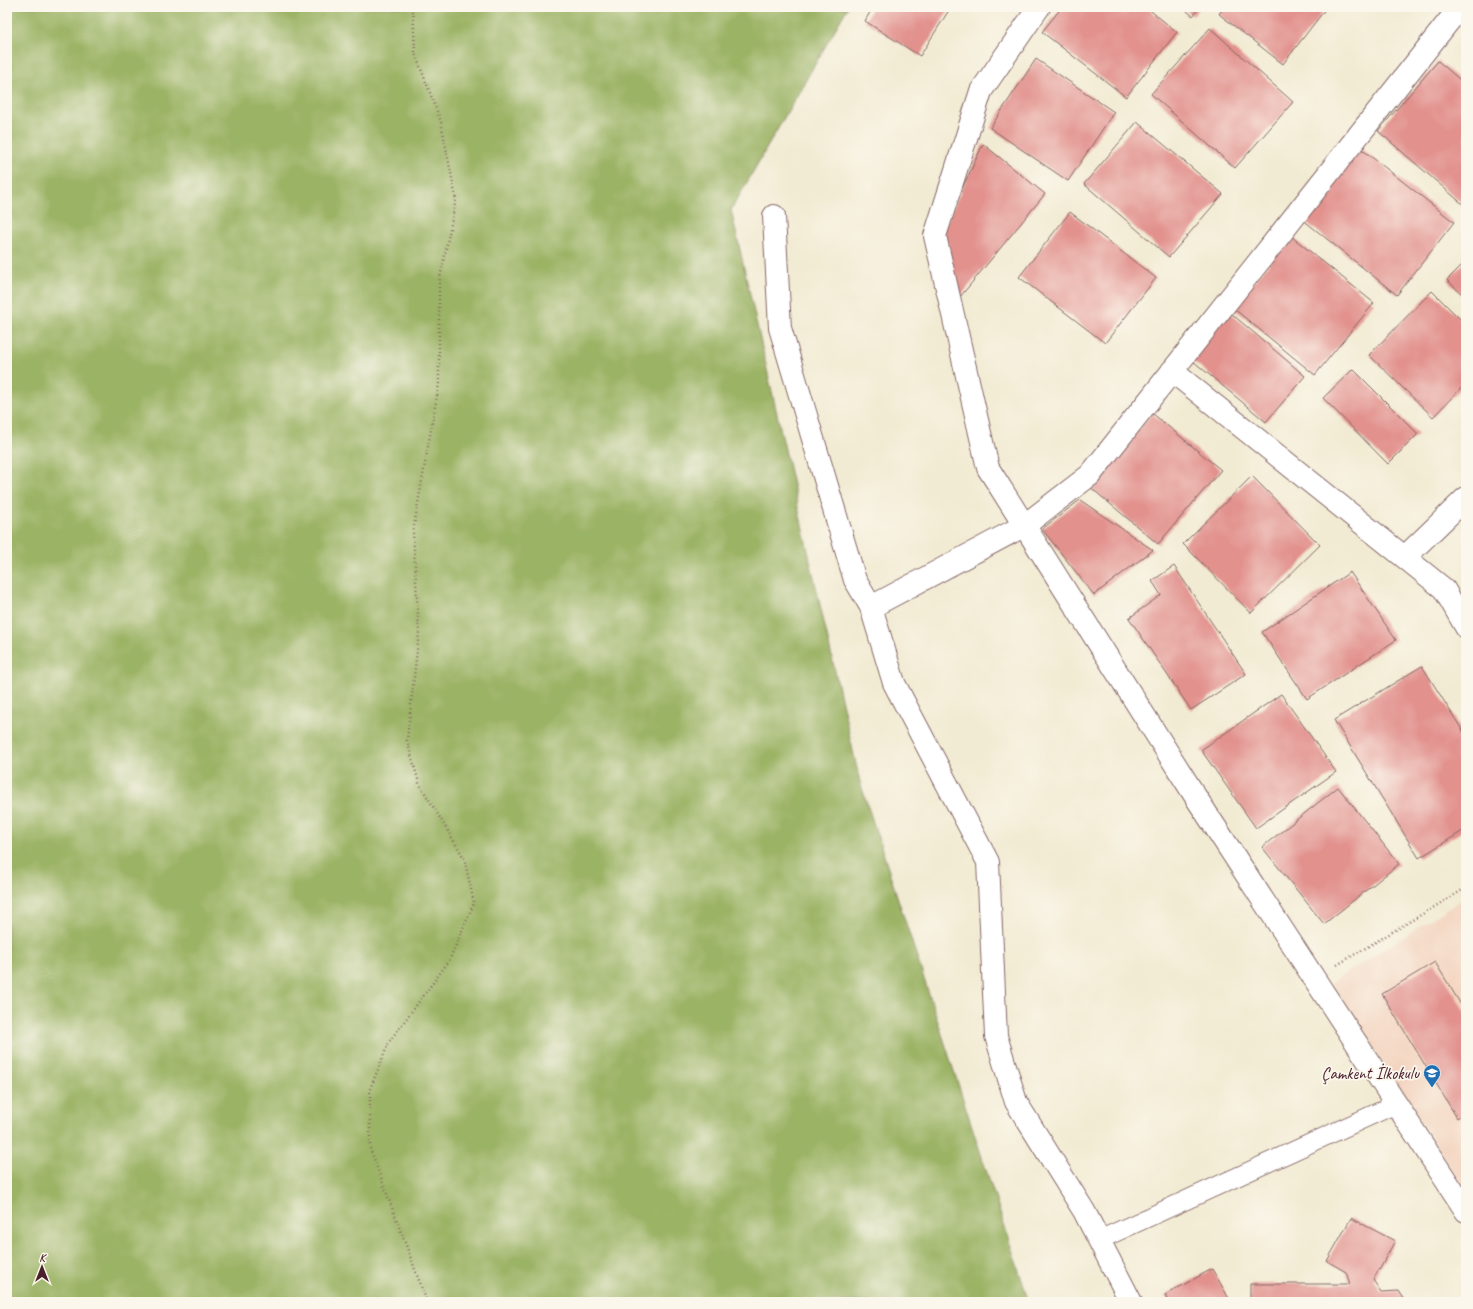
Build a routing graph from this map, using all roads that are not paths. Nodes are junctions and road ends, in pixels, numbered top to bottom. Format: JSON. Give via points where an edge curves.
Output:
{"nodes":[{"id":1,"x":1039,"y":7,"type":"edge"},
{"id":2,"x":1460,"y":7,"type":"edge"},
{"id":3,"x":774,"y":216,"type":"dead end"},
{"id":4,"x":1172,"y":371,"type":"junction"},
{"id":5,"x":1466,"y":498,"type":"edge"},
{"id":6,"x":1025,"y":525,"type":"junction"},
{"id":7,"x":1404,"y":557,"type":"junction"},
{"id":8,"x":870,"y":607,"type":"junction"},
{"id":9,"x":1466,"y":627,"type":"edge"},
{"id":10,"x":1396,"y":1104,"type":"junction"},
{"id":11,"x":1466,"y":1211,"type":"edge"},
{"id":12,"x":1099,"y":1240,"type":"junction"},
{"id":13,"x":1131,"y":1302,"type":"edge"}],
"edges":[{"from":1,"to":6,"type":"street","via":[[981,91],[935,236],[988,468]]},
{"from":2,"to":4,"type":"street"},
{"from":3,"to":8,"type":"street","via":[[780,328],[855,580]]},
{"from":4,"to":6,"type":"street","via":[[1090,475]]},
{"from":4,"to":7,"type":"street"},
{"from":5,"to":7,"type":"street"},
{"from":6,"to":8,"type":"street"},
{"from":6,"to":10,"type":"street","via":[[1193,792]]},
{"from":7,"to":9,"type":"street","via":[[1444,589]]},
{"from":8,"to":12,"type":"street","via":[[894,682],[988,862],[996,1036],[1016,1102],[1084,1211]]},
{"from":10,"to":11,"type":"street"},
{"from":10,"to":12,"type":"lane"},
{"from":12,"to":13,"type":"street"}]}
